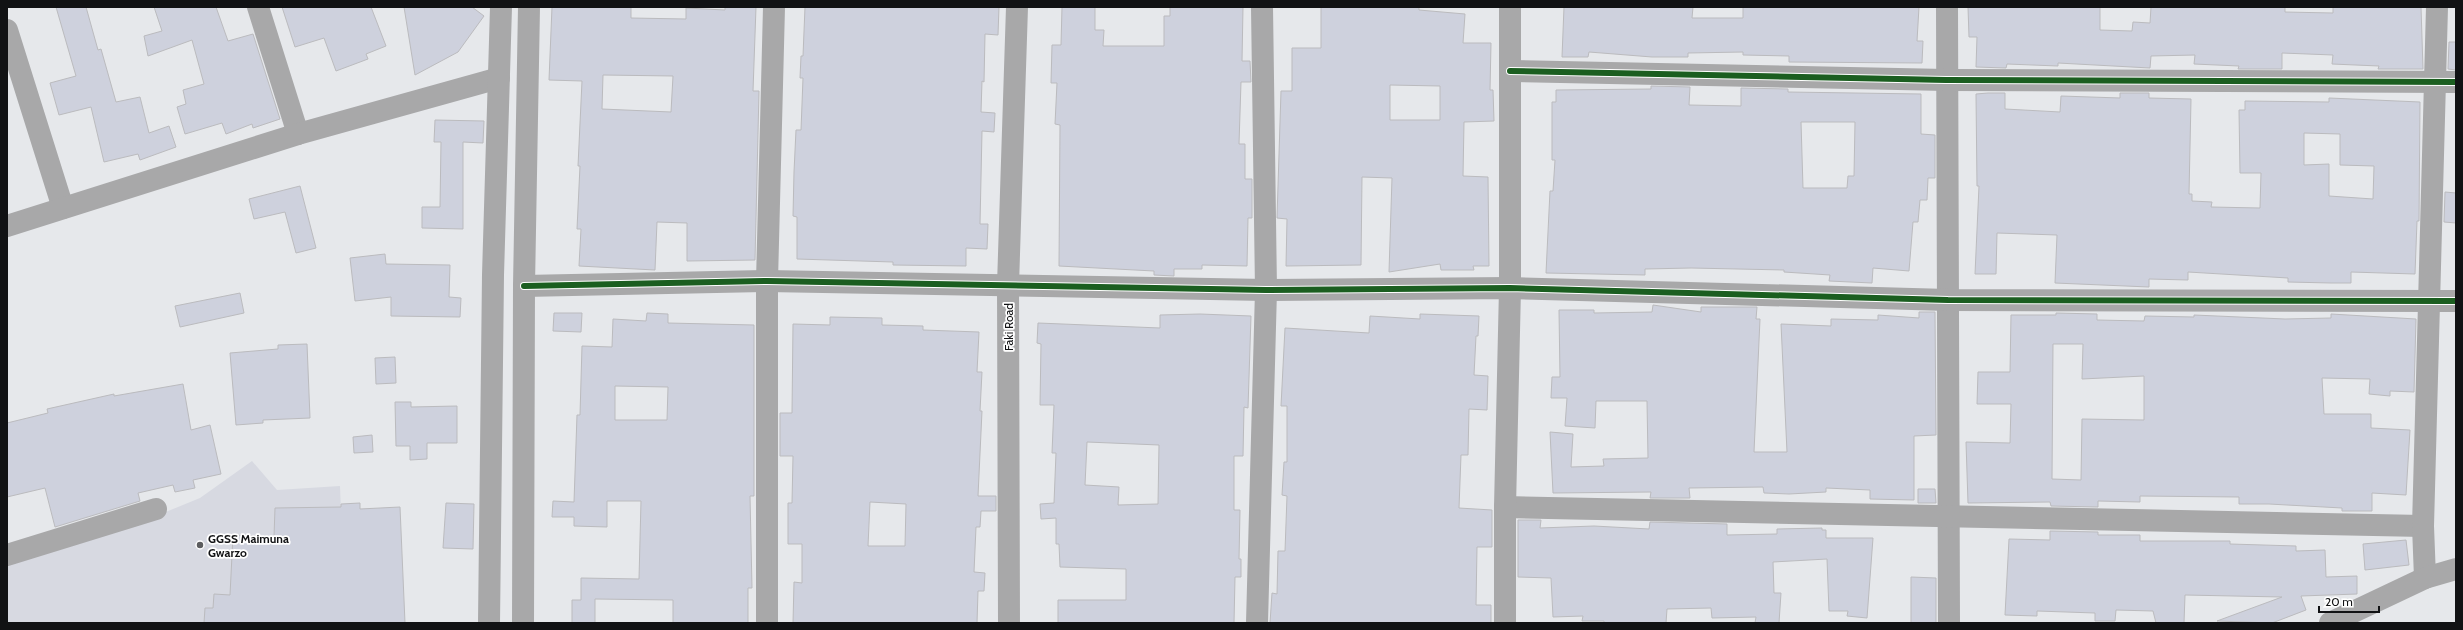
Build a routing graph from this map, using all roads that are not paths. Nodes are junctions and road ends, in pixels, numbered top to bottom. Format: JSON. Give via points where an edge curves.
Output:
{"nodes":[{"id":1,"x":258,"y":7,"type":"edge"},
{"id":2,"x":501,"y":7,"type":"edge"},
{"id":3,"x":529,"y":7,"type":"edge"},
{"id":4,"x":774,"y":7,"type":"edge"},
{"id":5,"x":1017,"y":7,"type":"edge"},
{"id":6,"x":1262,"y":7,"type":"edge"},
{"id":7,"x":1510,"y":7,"type":"edge"},
{"id":8,"x":1947,"y":7,"type":"edge"},
{"id":9,"x":2437,"y":7,"type":"edge"},
{"id":10,"x":7,"y":30,"type":"edge"},
{"id":11,"x":1510,"y":71,"type":"junction"},
{"id":12,"x":499,"y":78,"type":"junction"},
{"id":13,"x":1946,"y":80,"type":"junction"},
{"id":14,"x":2446,"y":82,"type":"edge"},
{"id":15,"x":298,"y":134,"type":"junction"},
{"id":16,"x":63,"y":208,"type":"junction"},
{"id":17,"x":7,"y":226,"type":"edge"},
{"id":18,"x":767,"y":280,"type":"junction"},
{"id":19,"x":1008,"y":285,"type":"junction"},
{"id":20,"x":524,"y":286,"type":"junction"},
{"id":21,"x":1510,"y":288,"type":"junction"},
{"id":22,"x":1266,"y":290,"type":"junction"},
{"id":23,"x":1948,"y":300,"type":"junction"},
{"id":24,"x":2428,"y":301,"type":"junction"},
{"id":25,"x":2456,"y":301,"type":"edge"},
{"id":26,"x":1505,"y":507,"type":"junction"},
{"id":27,"x":156,"y":509,"type":"dead end"},
{"id":28,"x":1949,"y":515,"type":"junction"},
{"id":29,"x":2423,"y":526,"type":"junction"},
{"id":30,"x":7,"y":555,"type":"edge"},
{"id":31,"x":2456,"y":569,"type":"edge"},
{"id":32,"x":2425,"y":578,"type":"junction"},
{"id":33,"x":489,"y":623,"type":"edge"},
{"id":34,"x":523,"y":623,"type":"edge"},
{"id":35,"x":767,"y":623,"type":"edge"},
{"id":36,"x":1009,"y":623,"type":"edge"},
{"id":37,"x":1257,"y":623,"type":"edge"},
{"id":38,"x":1505,"y":623,"type":"edge"},
{"id":39,"x":1949,"y":623,"type":"edge"},
{"id":40,"x":2330,"y":623,"type":"edge"}],
"edges":[{"from":1,"to":15,"type":"street"},
{"from":2,"to":12,"type":"street"},
{"from":3,"to":20,"type":"street"},
{"from":4,"to":18,"type":"street"},
{"from":5,"to":19,"type":"street","name":"Faki Road"},
{"from":6,"to":22,"type":"street"},
{"from":7,"to":11,"type":"street"},
{"from":8,"to":13,"type":"street"},
{"from":9,"to":14,"type":"street"},
{"from":10,"to":16,"type":"street"},
{"from":11,"to":13,"type":"street"},
{"from":11,"to":21,"type":"street"},
{"from":12,"to":15,"type":"street"},
{"from":12,"to":33,"type":"street","via":[[493,275]]},
{"from":13,"to":14,"type":"street"},
{"from":13,"to":23,"type":"street"},
{"from":14,"to":24,"type":"street"},
{"from":15,"to":16,"type":"street"},
{"from":16,"to":17,"type":"street"},
{"from":18,"to":19,"type":"street"},
{"from":18,"to":20,"type":"street"},
{"from":18,"to":35,"type":"street"},
{"from":19,"to":22,"type":"street"},
{"from":19,"to":36,"type":"street","name":"Faki Road"},
{"from":20,"to":34,"type":"street"},
{"from":21,"to":22,"type":"street"},
{"from":21,"to":23,"type":"street"},
{"from":21,"to":26,"type":"street"},
{"from":22,"to":37,"type":"street"},
{"from":23,"to":24,"type":"street"},
{"from":23,"to":28,"type":"street"},
{"from":24,"to":25,"type":"street"},
{"from":24,"to":29,"type":"street"},
{"from":26,"to":28,"type":"street"},
{"from":26,"to":38,"type":"street"},
{"from":27,"to":30,"type":"street"},
{"from":28,"to":29,"type":"street"},
{"from":28,"to":39,"type":"street"},
{"from":29,"to":32,"type":"street"},
{"from":31,"to":32,"type":"street"},
{"from":32,"to":40,"type":"street"}]}
